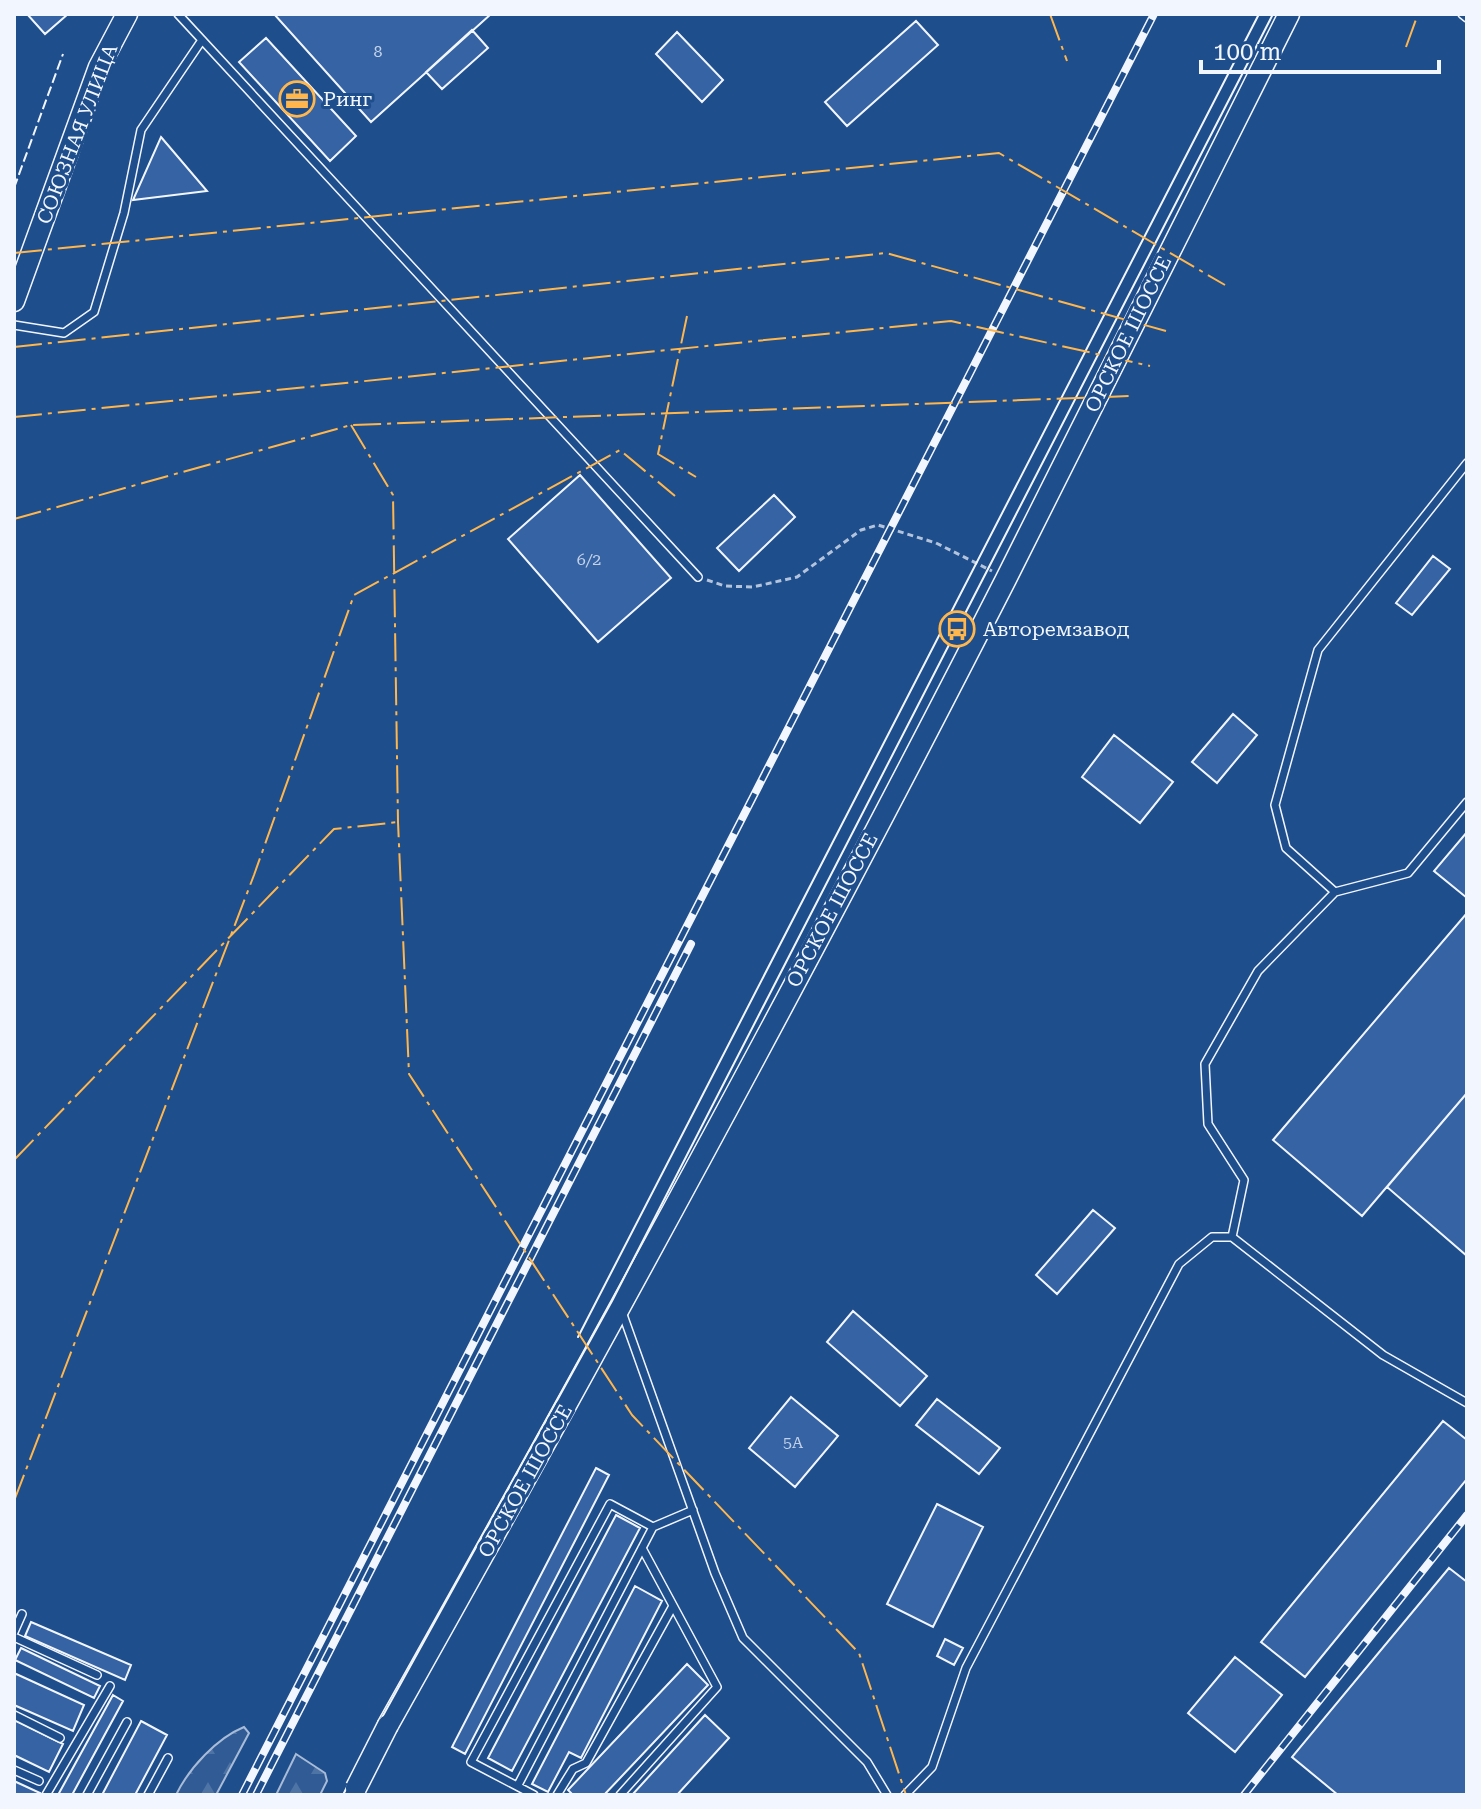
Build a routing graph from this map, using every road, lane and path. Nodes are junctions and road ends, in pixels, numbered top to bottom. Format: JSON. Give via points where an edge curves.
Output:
{"nodes":[{"id":1,"x":127,"y":14,"type":"edge"},
{"id":2,"x":178,"y":14,"type":"edge"},
{"id":3,"x":1289,"y":14,"type":"edge"},
{"id":4,"x":1462,"y":14,"type":"edge"},
{"id":5,"x":1467,"y":18,"type":"edge"},
{"id":6,"x":202,"y":40,"type":"junction"},
{"id":7,"x":14,"y":301,"type":"edge"},
{"id":8,"x":14,"y":325,"type":"edge"},
{"id":9,"x":1467,"y":463,"type":"edge"},
{"id":10,"x":698,"y":577,"type":"joint"},
{"id":11,"x":1007,"y":578,"type":"junction"},
{"id":12,"x":1467,"y":802,"type":"edge"},
{"id":13,"x":1335,"y":892,"type":"junction"},
{"id":14,"x":1232,"y":1237,"type":"junction"},
{"id":15,"x":622,"y":1310,"type":"junction"},
{"id":16,"x":1467,"y":1403,"type":"edge"},
{"id":17,"x":693,"y":1510,"type":"junction"},
{"id":18,"x":653,"y":1527,"type":"junction"},
{"id":19,"x":642,"y":1548,"type":"junction"},
{"id":20,"x":673,"y":1606,"type":"junction"},
{"id":21,"x":22,"y":1614,"type":"dead end"},
{"id":22,"x":14,"y":1634,"type":"edge"},
{"id":23,"x":97,"y":1675,"type":"dead end"},
{"id":24,"x":110,"y":1686,"type":"dead end"},
{"id":25,"x":14,"y":1715,"type":"edge"},
{"id":26,"x":127,"y":1722,"type":"dead end"},
{"id":27,"x":60,"y":1738,"type":"dead end"},
{"id":28,"x":168,"y":1758,"type":"dead end"},
{"id":29,"x":14,"y":1770,"type":"edge"},
{"id":30,"x":39,"y":1781,"type":"dead end"},
{"id":31,"x":518,"y":1785,"type":"junction"},
{"id":32,"x":354,"y":1792,"type":"edge"},
{"id":33,"x":46,"y":1795,"type":"edge"},
{"id":34,"x":87,"y":1795,"type":"edge"},
{"id":35,"x":148,"y":1795,"type":"edge"},
{"id":36,"x":534,"y":1795,"type":"edge"},
{"id":37,"x":557,"y":1795,"type":"edge"},
{"id":38,"x":620,"y":1795,"type":"edge"},
{"id":39,"x":887,"y":1795,"type":"edge"},
{"id":40,"x":905,"y":1795,"type":"edge"}],
"edges":[{"from":1,"to":7,"type":"street","name":"СОЮЗНАЯ УЛИЦА","via":[[99,67]]},
{"from":2,"to":6,"type":"lane"},
{"from":3,"to":11,"type":"street","name":"ОРСКОЕ ШОССЕ"},
{"from":4,"to":5,"type":"lane"},
{"from":6,"to":8,"type":"lane","via":[[141,130],[124,213],[94,312],[64,333]]},
{"from":6,"to":10,"type":"lane"},
{"from":9,"to":13,"type":"lane","via":[[1318,650],[1275,805],[1286,848]]},
{"from":10,"to":11,"type":"path","via":[[725,586],[753,587],[797,577],[861,530],[878,525],[936,543]]},
{"from":11,"to":15,"type":"street","name":"ОРСКОЕ ШОССЕ"},
{"from":12,"to":13,"type":"lane","via":[[1408,873]]},
{"from":13,"to":14,"type":"lane","via":[[1258,971],[1205,1064],[1208,1124],[1244,1180]]},
{"from":14,"to":16,"type":"lane","via":[[1383,1355]]},
{"from":14,"to":40,"type":"lane","via":[[1212,1237],[1179,1264],[966,1668],[932,1767]]},
{"from":15,"to":17,"type":"lane"},
{"from":15,"to":32,"type":"street","name":"ОРСКОЕ ШОССЕ","bridge":true},
{"from":17,"to":18,"type":"lane"},
{"from":17,"to":39,"type":"lane","via":[[743,1638],[867,1762]]},
{"from":18,"to":19,"type":"lane"},
{"from":18,"to":31,"type":"lane","via":[[610,1504],[471,1762]]},
{"from":19,"to":20,"type":"lane"},
{"from":19,"to":31,"type":"lane"},
{"from":20,"to":37,"type":"lane","via":[[586,1763],[573,1769]]},
{"from":20,"to":38,"type":"lane","via":[[717,1687]]},
{"from":21,"to":22,"type":"lane"},
{"from":22,"to":23,"type":"lane"},
{"from":24,"to":33,"type":"lane"},
{"from":25,"to":27,"type":"lane"},
{"from":26,"to":34,"type":"lane"},
{"from":28,"to":35,"type":"lane"},
{"from":29,"to":30,"type":"lane"},
{"from":31,"to":36,"type":"lane"}]}
